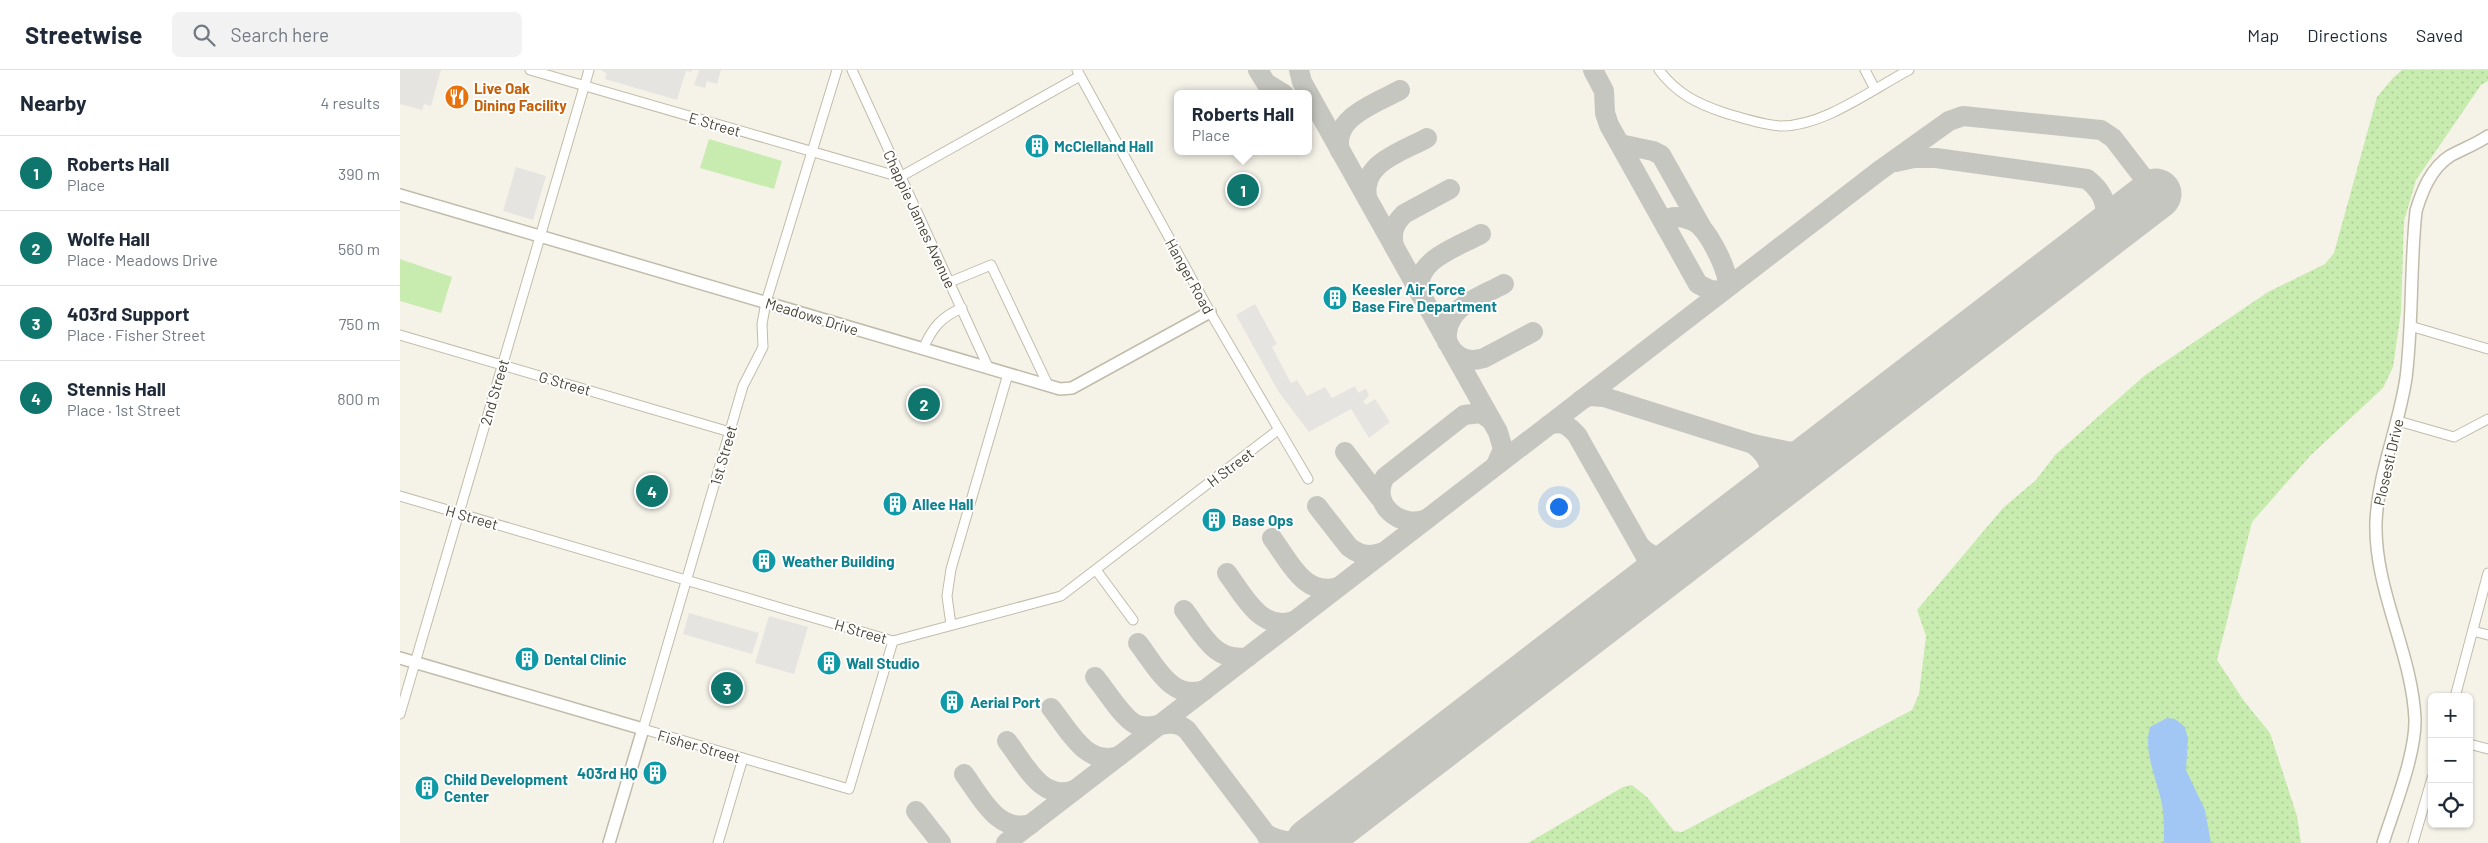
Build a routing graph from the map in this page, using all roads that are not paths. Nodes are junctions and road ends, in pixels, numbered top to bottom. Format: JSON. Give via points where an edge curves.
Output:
{"nodes":[{"id":1,"x":530,"y":70,"type":"edge"},
{"id":2,"x":589,"y":70,"type":"edge"},
{"id":3,"x":837,"y":70,"type":"edge"},
{"id":4,"x":852,"y":70,"type":"edge"},
{"id":5,"x":1659,"y":70,"type":"edge"},
{"id":6,"x":1865,"y":70,"type":"edge"},
{"id":7,"x":1909,"y":70,"type":"edge"},
{"id":8,"x":1079,"y":73,"type":"edge"},
{"id":9,"x":584,"y":86,"type":"junction"},
{"id":10,"x":1875,"y":89,"type":"junction"},
{"id":11,"x":2488,"y":136,"type":"edge"},
{"id":12,"x":811,"y":152,"type":"junction"},
{"id":13,"x":900,"y":177,"type":"junction"},
{"id":14,"x":400,"y":195,"type":"edge"},
{"id":15,"x":540,"y":236,"type":"junction"},
{"id":16,"x":950,"y":282,"type":"junction"},
{"id":17,"x":766,"y":302,"type":"junction"},
{"id":18,"x":962,"y":308,"type":"junction"},
{"id":19,"x":1210,"y":312,"type":"junction"},
{"id":20,"x":2410,"y":326,"type":"junction"},
{"id":21,"x":400,"y":335,"type":"edge"},
{"id":22,"x":923,"y":349,"type":"junction"},
{"id":23,"x":2488,"y":349,"type":"edge"},
{"id":24,"x":502,"y":364,"type":"junction"},
{"id":25,"x":989,"y":369,"type":"junction"},
{"id":26,"x":1008,"y":374,"type":"junction"},
{"id":27,"x":1048,"y":386,"type":"junction"},
{"id":28,"x":2488,"y":419,"type":"edge"},
{"id":29,"x":2398,"y":421,"type":"junction"},
{"id":30,"x":1278,"y":430,"type":"junction"},
{"id":31,"x":730,"y":432,"type":"junction"},
{"id":32,"x":1308,"y":479,"type":"dead end"},
{"id":33,"x":400,"y":496,"type":"edge"},
{"id":34,"x":459,"y":513,"type":"junction"},
{"id":35,"x":1096,"y":570,"type":"junction"},
{"id":36,"x":2488,"y":574,"type":"edge"},
{"id":37,"x":686,"y":580,"type":"junction"},
{"id":38,"x":1133,"y":620,"type":"dead end"},
{"id":39,"x":950,"y":626,"type":"junction"},
{"id":40,"x":2473,"y":630,"type":"junction"},
{"id":41,"x":2488,"y":635,"type":"edge"},
{"id":42,"x":893,"y":641,"type":"junction"},
{"id":43,"x":400,"y":658,"type":"edge"},
{"id":44,"x":415,"y":662,"type":"junction"},
{"id":45,"x":2456,"y":693,"type":"edge"},
{"id":46,"x":400,"y":714,"type":"edge"},
{"id":47,"x":643,"y":730,"type":"junction"},
{"id":48,"x":2473,"y":745,"type":"edge"},
{"id":49,"x":2488,"y":749,"type":"edge"},
{"id":50,"x":743,"y":758,"type":"junction"},
{"id":51,"x":2431,"y":783,"type":"edge"},
{"id":52,"x":609,"y":843,"type":"edge"},
{"id":53,"x":718,"y":843,"type":"edge"},
{"id":54,"x":2383,"y":843,"type":"edge"},
{"id":55,"x":2413,"y":843,"type":"edge"}],
"edges":[{"from":1,"to":9,"type":"street","name":"E Street"},
{"from":2,"to":9,"type":"street","name":"2nd Street"},
{"from":3,"to":12,"type":"street","name":"1st Street"},
{"from":4,"to":13,"type":"street","name":"Chappie James Avenue"},
{"from":5,"to":10,"type":"street","via":[[1677,91],[1705,107],[1779,126],[1795,125],[1823,116]]},
{"from":6,"to":10,"type":"street"},
{"from":7,"to":10,"type":"street"},
{"from":8,"to":13,"type":"street"},
{"from":8,"to":19,"type":"street","name":"Hanger Road"},
{"from":9,"to":12,"type":"street","name":"E Street"},
{"from":9,"to":15,"type":"street","name":"2nd Street"},
{"from":11,"to":20,"type":"street","name":"Plosesti Drive","via":[[2449,157],[2432,173],[2422,191],[2414,228]]},
{"from":12,"to":13,"type":"street","name":"E Street"},
{"from":12,"to":17,"type":"street","name":"1st Street"},
{"from":13,"to":16,"type":"street","name":"Chappie James Avenue"},
{"from":14,"to":15,"type":"street","name":"Meadows Drive"},
{"from":15,"to":17,"type":"street","name":"Meadows Drive"},
{"from":15,"to":24,"type":"street","name":"2nd Street"},
{"from":16,"to":18,"type":"street","name":"Chappie James Avenue"},
{"from":16,"to":27,"type":"street","via":[[991,264]]},
{"from":17,"to":22,"type":"street","name":"Meadows Drive"},
{"from":17,"to":31,"type":"street","name":"1st Street","via":[[762,324],[763,347],[745,378]]},
{"from":18,"to":22,"type":"street","via":[[940,320]]},
{"from":18,"to":25,"type":"street","name":"Chappie James Avenue"},
{"from":19,"to":27,"type":"street","name":"Meadows Drive","via":[[1072,388]]},
{"from":19,"to":30,"type":"street","name":"Hanger Road"},
{"from":20,"to":23,"type":"street"},
{"from":20,"to":29,"type":"street","name":"Plosesti Drive"},
{"from":21,"to":24,"type":"street","name":"G Street"},
{"from":22,"to":25,"type":"street","name":"Meadows Drive"},
{"from":24,"to":31,"type":"street","name":"G Street"},
{"from":24,"to":34,"type":"street","name":"2nd Street"},
{"from":25,"to":26,"type":"street","name":"Meadows Drive"},
{"from":26,"to":27,"type":"street","name":"Meadows Drive"},
{"from":26,"to":39,"type":"street","via":[[951,569],[947,596]]},
{"from":28,"to":29,"type":"street","via":[[2454,437]]},
{"from":29,"to":54,"type":"street","name":"Plosesti Drive","via":[[2379,491],[2377,555],[2412,692],[2415,719],[2412,747]]},
{"from":30,"to":32,"type":"street","name":"Hanger Road"},
{"from":30,"to":35,"type":"street","name":"H Street"},
{"from":31,"to":37,"type":"street","name":"1st Street"},
{"from":33,"to":34,"type":"street","name":"H Street"},
{"from":34,"to":37,"type":"street","name":"H Street"},
{"from":34,"to":44,"type":"street","name":"2nd Street"},
{"from":35,"to":38,"type":"street"},
{"from":35,"to":39,"type":"street","name":"H Street","via":[[1061,596]]},
{"from":36,"to":40,"type":"street"},
{"from":37,"to":42,"type":"street","name":"H Street"},
{"from":37,"to":47,"type":"street","name":"1st Street"},
{"from":39,"to":42,"type":"street","name":"H Street"},
{"from":40,"to":41,"type":"street"},
{"from":40,"to":45,"type":"street"},
{"from":42,"to":50,"type":"street","name":"Fisher Street","via":[[849,789]]},
{"from":43,"to":44,"type":"street","name":"Fisher Street"},
{"from":44,"to":46,"type":"street","name":"2nd Street"},
{"from":44,"to":47,"type":"street","name":"Fisher Street"},
{"from":47,"to":50,"type":"street","name":"Fisher Street"},
{"from":47,"to":52,"type":"street","name":"1st Street"},
{"from":48,"to":49,"type":"street"},
{"from":50,"to":53,"type":"street"},
{"from":51,"to":55,"type":"street"}]}
